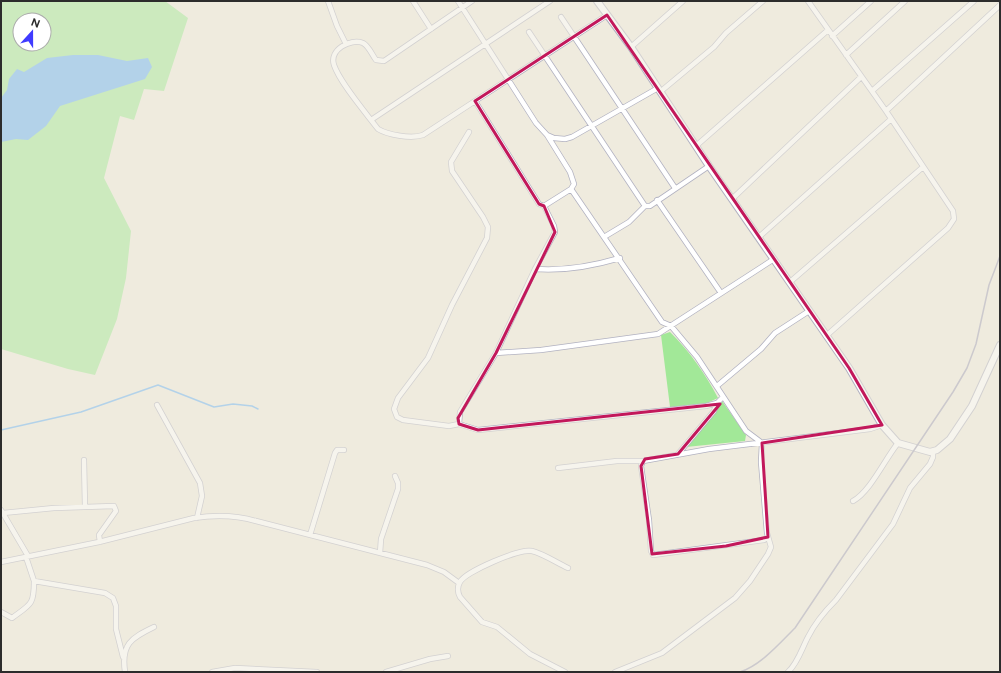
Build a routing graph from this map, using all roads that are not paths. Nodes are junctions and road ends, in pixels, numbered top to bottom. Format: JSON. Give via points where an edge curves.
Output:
{"nodes":[{"id":1,"x":328,"y":1,"type":"edge"},
{"id":2,"x":413,"y":1,"type":"edge"},
{"id":3,"x":458,"y":1,"type":"edge"},
{"id":4,"x":472,"y":1,"type":"edge"},
{"id":5,"x":550,"y":1,"type":"edge"},
{"id":6,"x":683,"y":1,"type":"edge"},
{"id":7,"x":763,"y":1,"type":"edge"},
{"id":8,"x":808,"y":1,"type":"edge"},
{"id":9,"x":871,"y":1,"type":"edge"},
{"id":10,"x":905,"y":1,"type":"edge"},
{"id":11,"x":974,"y":1,"type":"edge"},
{"id":12,"x":599,"y":2,"type":"edge"},
{"id":13,"x":1000,"y":6,"type":"edge"},
{"id":14,"x":462,"y":8,"type":"junction"},
{"id":15,"x":607,"y":15,"type":"junction"},
{"id":16,"x":561,"y":17,"type":"dead end"},
{"id":17,"x":431,"y":29,"type":"junction"},
{"id":18,"x":828,"y":30,"type":"junction"},
{"id":19,"x":529,"y":32,"type":"dead end"},
{"id":20,"x":574,"y":36,"type":"junction"},
{"id":21,"x":832,"y":36,"type":"junction"},
{"id":22,"x":485,"y":43,"type":"junction"},
{"id":23,"x":346,"y":44,"type":"junction"},
{"id":24,"x":631,"y":47,"type":"junction"},
{"id":25,"x":545,"y":55,"type":"junction"},
{"id":26,"x":846,"y":55,"type":"junction"},
{"id":27,"x":861,"y":77,"type":"junction"},
{"id":28,"x":507,"y":78,"type":"junction"},
{"id":29,"x":659,"y":90,"type":"junction"},
{"id":30,"x":872,"y":91,"type":"junction"},
{"id":31,"x":475,"y":101,"type":"junction"},
{"id":32,"x":622,"y":109,"type":"junction"},
{"id":33,"x":886,"y":111,"type":"junction"},
{"id":34,"x":371,"y":120,"type":"junction"},
{"id":35,"x":890,"y":120,"type":"junction"},
{"id":36,"x":593,"y":126,"type":"junction"},
{"id":37,"x":469,"y":132,"type":"dead end"},
{"id":38,"x":547,"y":135,"type":"junction"},
{"id":39,"x":696,"y":146,"type":"junction"},
{"id":40,"x":709,"y":166,"type":"junction"},
{"id":41,"x":923,"y":167,"type":"junction"},
{"id":42,"x":675,"y":188,"type":"junction"},
{"id":43,"x":571,"y":189,"type":"junction"},
{"id":44,"x":732,"y":199,"type":"junction"},
{"id":45,"x":657,"y":200,"type":"junction"},
{"id":46,"x":544,"y":206,"type":"junction"},
{"id":47,"x":645,"y":206,"type":"junction"},
{"id":48,"x":604,"y":237,"type":"junction"},
{"id":49,"x":760,"y":237,"type":"junction"},
{"id":50,"x":620,"y":258,"type":"junction"},
{"id":51,"x":774,"y":259,"type":"junction"},
{"id":52,"x":535,"y":269,"type":"junction"},
{"id":53,"x":790,"y":282,"type":"junction"},
{"id":54,"x":721,"y":293,"type":"junction"},
{"id":55,"x":809,"y":311,"type":"junction"},
{"id":56,"x":671,"y":326,"type":"junction"},
{"id":57,"x":826,"y":336,"type":"junction"},
{"id":58,"x":1000,"y":345,"type":"edge"},
{"id":59,"x":496,"y":353,"type":"junction"},
{"id":60,"x":717,"y":386,"type":"junction"},
{"id":61,"x":723,"y":397,"type":"junction"},
{"id":62,"x":717,"y":404,"type":"junction"},
{"id":63,"x":157,"y":405,"type":"dead end"},
{"id":64,"x":459,"y":424,"type":"junction"},
{"id":65,"x":882,"y":425,"type":"junction"},
{"id":66,"x":762,"y":442,"type":"junction"},
{"id":67,"x":898,"y":443,"type":"junction"},
{"id":68,"x":344,"y":450,"type":"dead end"},
{"id":69,"x":932,"y":452,"type":"junction"},
{"id":70,"x":678,"y":454,"type":"junction"},
{"id":71,"x":84,"y":460,"type":"dead end"},
{"id":72,"x":643,"y":461,"type":"junction"},
{"id":73,"x":558,"y":468,"type":"dead end"},
{"id":74,"x":395,"y":476,"type":"dead end"},
{"id":75,"x":853,"y":501,"type":"dead end"},
{"id":76,"x":85,"y":507,"type":"junction"},
{"id":77,"x":2,"y":512,"type":"edge"},
{"id":78,"x":197,"y":518,"type":"junction"},
{"id":79,"x":310,"y":535,"type":"junction"},
{"id":80,"x":768,"y":537,"type":"junction"},
{"id":81,"x":100,"y":542,"type":"junction"},
{"id":82,"x":380,"y":553,"type":"junction"},
{"id":83,"x":27,"y":556,"type":"junction"},
{"id":84,"x":1,"y":562,"type":"edge"},
{"id":85,"x":568,"y":568,"type":"dead end"},
{"id":86,"x":34,"y":581,"type":"junction"},
{"id":87,"x":459,"y":583,"type":"junction"},
{"id":88,"x":1,"y":612,"type":"edge"},
{"id":89,"x":154,"y":627,"type":"dead end"},
{"id":90,"x":448,"y":656,"type":"dead end"},
{"id":91,"x":123,"y":657,"type":"junction"},
{"id":92,"x":125,"y":672,"type":"edge"},
{"id":93,"x":212,"y":672,"type":"edge"},
{"id":94,"x":317,"y":672,"type":"edge"},
{"id":95,"x":386,"y":672,"type":"edge"},
{"id":96,"x":565,"y":672,"type":"edge"},
{"id":97,"x":615,"y":672,"type":"edge"},
{"id":98,"x":788,"y":672,"type":"edge"}],
"edges":[{"from":1,"to":23,"type":"street","via":[[336,26]]},
{"from":2,"to":17,"type":"street"},
{"from":3,"to":14,"type":"street"},
{"from":4,"to":14,"type":"street"},
{"from":5,"to":22,"type":"street"},
{"from":6,"to":24,"type":"street"},
{"from":7,"to":29,"type":"street","via":[[714,47]]},
{"from":8,"to":18,"type":"street"},
{"from":9,"to":21,"type":"street"},
{"from":10,"to":26,"type":"street"},
{"from":11,"to":30,"type":"street"},
{"from":12,"to":15,"type":"street"},
{"from":13,"to":33,"type":"street"},
{"from":14,"to":17,"type":"street"},
{"from":14,"to":22,"type":"street"},
{"from":15,"to":20,"type":"street"},
{"from":15,"to":24,"type":"street"},
{"from":16,"to":20,"type":"street"},
{"from":17,"to":23,"type":"street","via":[[384,62],[376,60],[361,43]]},
{"from":18,"to":21,"type":"street"},
{"from":18,"to":39,"type":"street"},
{"from":19,"to":25,"type":"street"},
{"from":20,"to":25,"type":"street"},
{"from":20,"to":32,"type":"street"},
{"from":21,"to":26,"type":"street"},
{"from":22,"to":28,"type":"street"},
{"from":22,"to":34,"type":"street"},
{"from":23,"to":34,"type":"street","via":[[334,55],[334,64],[340,77]]},
{"from":24,"to":29,"type":"street"},
{"from":25,"to":28,"type":"street"},
{"from":25,"to":36,"type":"street"},
{"from":26,"to":27,"type":"street"},
{"from":27,"to":30,"type":"street"},
{"from":27,"to":44,"type":"street"},
{"from":28,"to":31,"type":"street"},
{"from":28,"to":38,"type":"street","via":[[536,123]]},
{"from":29,"to":32,"type":"street"},
{"from":29,"to":39,"type":"street"},
{"from":30,"to":33,"type":"street"},
{"from":31,"to":34,"type":"street","via":[[420,136],[382,131]]},
{"from":31,"to":46,"type":"street","via":[[539,204]]},
{"from":32,"to":36,"type":"street"},
{"from":32,"to":42,"type":"street"},
{"from":33,"to":35,"type":"street"},
{"from":35,"to":41,"type":"street"},
{"from":35,"to":49,"type":"street"},
{"from":36,"to":38,"type":"street","via":[[565,139]]},
{"from":36,"to":47,"type":"street"},
{"from":37,"to":64,"type":"street","via":[[451,162],[452,171],[488,227],[487,238],[428,358],[398,398],[394,409],[397,416],[403,420],[449,426]]},
{"from":38,"to":43,"type":"street","via":[[573,179]]},
{"from":39,"to":40,"type":"street"},
{"from":40,"to":42,"type":"street"},
{"from":40,"to":44,"type":"street"},
{"from":41,"to":53,"type":"street"},
{"from":41,"to":57,"type":"street","via":[[953,211],[954,219],[948,228]]},
{"from":42,"to":45,"type":"street"},
{"from":43,"to":46,"type":"street"},
{"from":43,"to":48,"type":"street"},
{"from":44,"to":49,"type":"street"},
{"from":45,"to":47,"type":"street","via":[[650,206]]},
{"from":45,"to":54,"type":"street"},
{"from":46,"to":52,"type":"street","via":[[555,232]]},
{"from":47,"to":48,"type":"street","via":[[628,222]]},
{"from":48,"to":50,"type":"street"},
{"from":49,"to":51,"type":"street"},
{"from":50,"to":52,"type":"street","via":[[601,264]]},
{"from":50,"to":56,"type":"street","via":[[662,322]]},
{"from":51,"to":53,"type":"street"},
{"from":51,"to":54,"type":"street"},
{"from":52,"to":59,"type":"street"},
{"from":53,"to":55,"type":"street"},
{"from":54,"to":56,"type":"street"},
{"from":55,"to":57,"type":"street"},
{"from":55,"to":60,"type":"street","via":[[775,333],[761,349]]},
{"from":56,"to":59,"type":"street","via":[[658,334],[541,350]]},
{"from":56,"to":60,"type":"street"},
{"from":57,"to":65,"type":"street","via":[[849,368]]},
{"from":58,"to":69,"type":"street","via":[[966,415],[950,439]]},
{"from":59,"to":64,"type":"street","via":[[460,412]]},
{"from":60,"to":61,"type":"street"},
{"from":61,"to":62,"type":"street"},
{"from":61,"to":66,"type":"street","via":[[746,431]]},
{"from":62,"to":64,"type":"street","via":[[478,430]]},
{"from":62,"to":70,"type":"street"},
{"from":63,"to":78,"type":"street","via":[[200,483],[202,496]]},
{"from":65,"to":66,"type":"street","via":[[870,429]]},
{"from":65,"to":67,"type":"street"},
{"from":66,"to":70,"type":"street"},
{"from":66,"to":80,"type":"street","via":[[761,462]]},
{"from":67,"to":69,"type":"street"},
{"from":67,"to":75,"type":"street","via":[[873,479]]},
{"from":68,"to":79,"type":"street","via":[[337,450],[335,453]]},
{"from":69,"to":98,"type":"street","via":[[930,464],[910,488],[892,524],[836,600],[825,610],[808,636],[795,665]]},
{"from":70,"to":72,"type":"street"},
{"from":71,"to":76,"type":"street"},
{"from":72,"to":73,"type":"street","via":[[617,461]]},
{"from":72,"to":80,"type":"street","via":[[641,466],[653,555],[726,546],[764,540]]},
{"from":74,"to":82,"type":"street","via":[[398,489],[381,539]]},
{"from":76,"to":77,"type":"street"},
{"from":76,"to":81,"type":"street","via":[[116,507],[99,535]]},
{"from":77,"to":83,"type":"street"},
{"from":78,"to":79,"type":"street","via":[[244,518]]},
{"from":78,"to":81,"type":"street"},
{"from":79,"to":82,"type":"street"},
{"from":80,"to":97,"type":"street","via":[[771,547],[768,554],[735,598],[662,653]]},
{"from":81,"to":83,"type":"street"},
{"from":82,"to":87,"type":"street","via":[[433,567]]},
{"from":83,"to":84,"type":"street"},
{"from":83,"to":86,"type":"street"},
{"from":85,"to":87,"type":"street","via":[[532,551],[522,550],[485,565]]},
{"from":86,"to":88,"type":"street","via":[[34,597],[30,605],[12,618]]},
{"from":86,"to":91,"type":"street","via":[[105,594],[113,598],[116,606],[116,629]]},
{"from":87,"to":96,"type":"street","via":[[460,597],[482,622],[497,627],[530,654]]},
{"from":89,"to":91,"type":"street","via":[[131,640]]},
{"from":90,"to":95,"type":"street"},
{"from":91,"to":92,"type":"street"},
{"from":93,"to":94,"type":"street","via":[[235,668]]}]}
